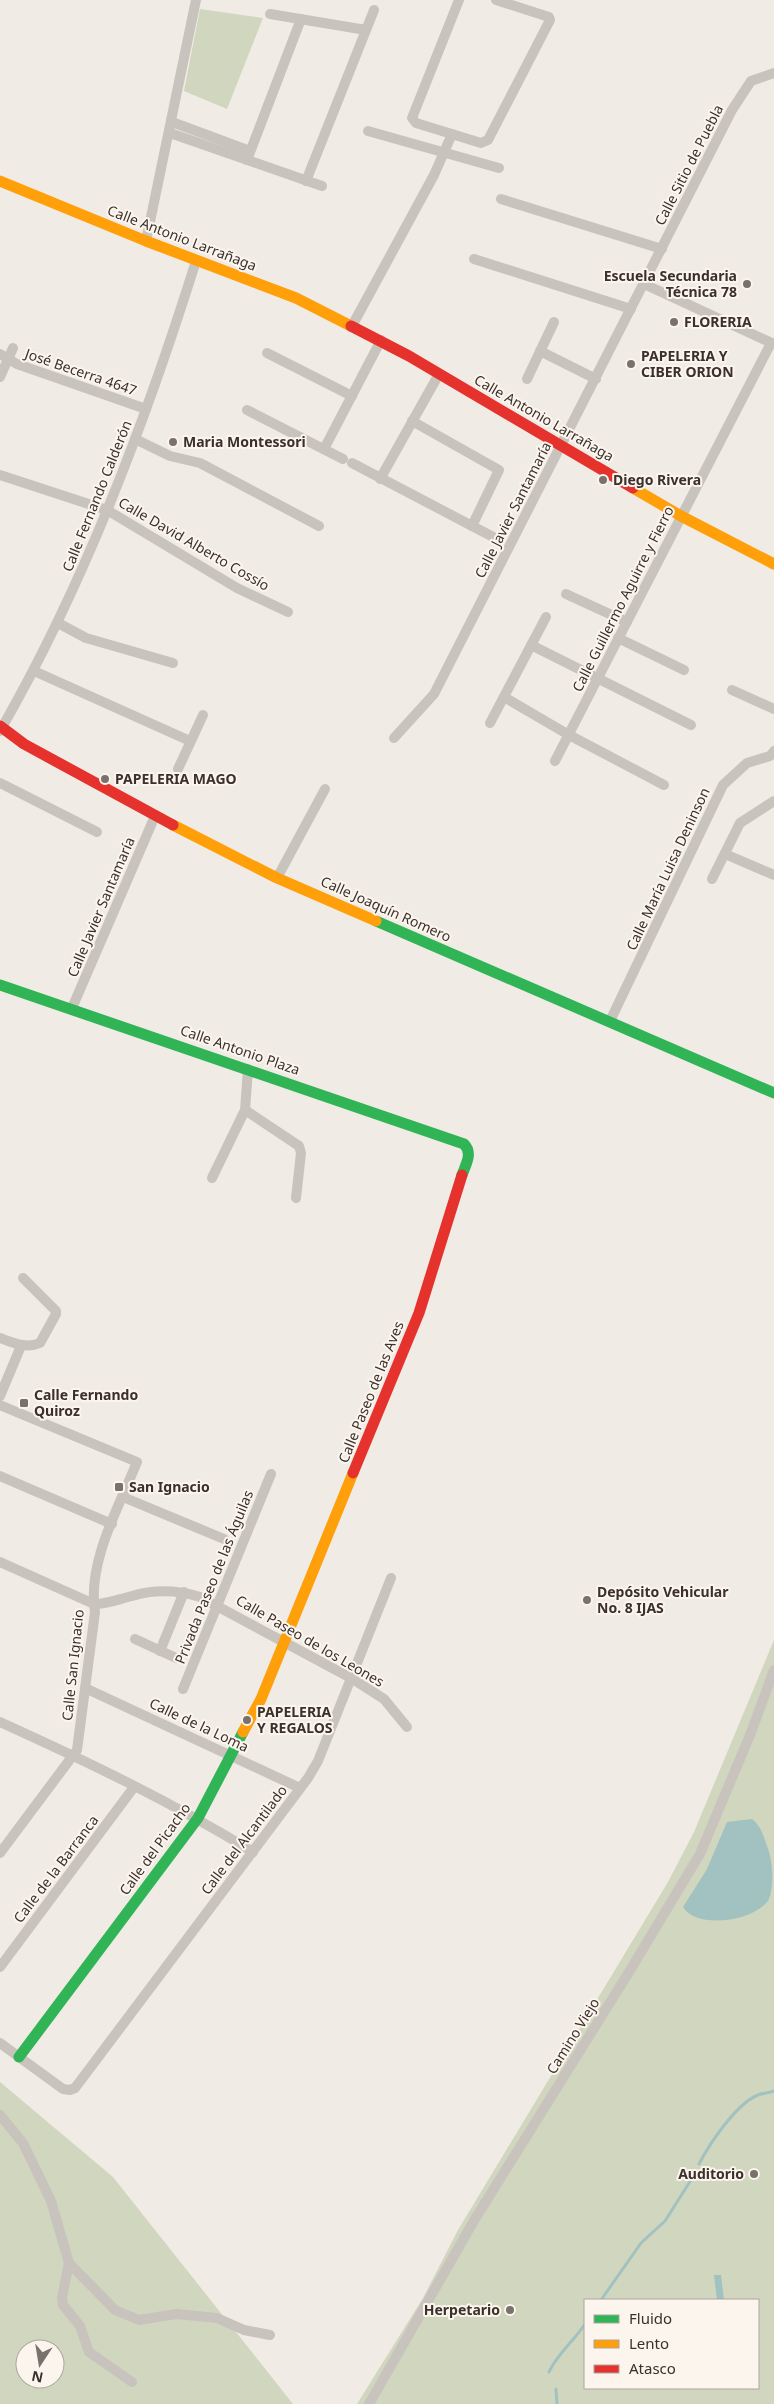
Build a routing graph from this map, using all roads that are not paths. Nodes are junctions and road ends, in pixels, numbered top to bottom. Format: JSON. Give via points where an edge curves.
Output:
{"nodes":[{"id":1,"x":196,"y":0,"type":"edge"},
{"id":2,"x":459,"y":0,"type":"edge"},
{"id":3,"x":496,"y":0,"type":"edge"},
{"id":4,"x":374,"y":10,"type":"dead end"},
{"id":5,"x":270,"y":14,"type":"dead end"},
{"id":6,"x":301,"y":19,"type":"junction"},
{"id":7,"x":366,"y":30,"type":"junction"},
{"id":8,"x":774,"y":73,"type":"edge"},
{"id":9,"x":172,"y":122,"type":"junction"},
{"id":10,"x":368,"y":131,"type":"dead end"},
{"id":11,"x":170,"y":133,"type":"junction"},
{"id":12,"x":452,"y":134,"type":"junction"},
{"id":13,"x":444,"y":153,"type":"junction"},
{"id":14,"x":249,"y":155,"type":"junction"},
{"id":15,"x":500,"y":168,"type":"dead end"},
{"id":16,"x":0,"y":181,"type":"edge"},
{"id":17,"x":306,"y":181,"type":"junction"},
{"id":18,"x":322,"y":186,"type":"dead end"},
{"id":19,"x":501,"y":199,"type":"dead end"},
{"id":20,"x":146,"y":241,"type":"junction"},
{"id":21,"x":662,"y":249,"type":"junction"},
{"id":22,"x":474,"y":259,"type":"dead end"},
{"id":23,"x":196,"y":261,"type":"junction"},
{"id":24,"x":644,"y":284,"type":"junction"},
{"id":25,"x":631,"y":309,"type":"junction"},
{"id":26,"x":554,"y":322,"type":"dead end"},
{"id":27,"x":352,"y":326,"type":"junction"},
{"id":28,"x":381,"y":340,"type":"junction"},
{"id":29,"x":772,"y":344,"type":"edge"},
{"id":30,"x":13,"y":348,"type":"dead end"},
{"id":31,"x":540,"y":352,"type":"junction"},
{"id":32,"x":267,"y":353,"type":"dead end"},
{"id":33,"x":4,"y":356,"type":"edge"},
{"id":34,"x":438,"y":374,"type":"junction"},
{"id":35,"x":0,"y":377,"type":"edge"},
{"id":36,"x":527,"y":379,"type":"dead end"},
{"id":37,"x":596,"y":379,"type":"junction"},
{"id":38,"x":352,"y":396,"type":"junction"},
{"id":39,"x":146,"y":409,"type":"junction"},
{"id":40,"x":247,"y":410,"type":"dead end"},
{"id":41,"x":412,"y":421,"type":"junction"},
{"id":42,"x":134,"y":439,"type":"junction"},
{"id":43,"x":562,"y":446,"type":"junction"},
{"id":44,"x":324,"y":449,"type":"junction"},
{"id":45,"x":0,"y":475,"type":"edge"},
{"id":46,"x":380,"y":479,"type":"junction"},
{"id":47,"x":107,"y":510,"type":"junction"},
{"id":48,"x":681,"y":516,"type":"junction"},
{"id":49,"x":319,"y":526,"type":"dead end"},
{"id":50,"x":472,"y":526,"type":"junction"},
{"id":51,"x":497,"y":539,"type":"dead end"},
{"id":52,"x":774,"y":564,"type":"edge"},
{"id":53,"x":566,"y":594,"type":"dead end"},
{"id":54,"x":288,"y":612,"type":"dead end"},
{"id":55,"x":546,"y":618,"type":"dead end"},
{"id":56,"x":627,"y":622,"type":"junction"},
{"id":57,"x":58,"y":624,"type":"junction"},
{"id":58,"x":618,"y":638,"type":"junction"},
{"id":59,"x":531,"y":645,"type":"junction"},
{"id":60,"x":174,"y":663,"type":"dead end"},
{"id":61,"x":684,"y":670,"type":"dead end"},
{"id":62,"x":34,"y":671,"type":"junction"},
{"id":63,"x":598,"y":678,"type":"junction"},
{"id":64,"x":732,"y":690,"type":"dead end"},
{"id":65,"x":504,"y":697,"type":"junction"},
{"id":66,"x":774,"y":709,"type":"edge"},
{"id":67,"x":203,"y":715,"type":"dead end"},
{"id":68,"x":490,"y":723,"type":"dead end"},
{"id":69,"x":692,"y":725,"type":"dead end"},
{"id":70,"x":1,"y":729,"type":"edge"},
{"id":71,"x":569,"y":735,"type":"junction"},
{"id":72,"x":394,"y":738,"type":"dead end"},
{"id":73,"x":190,"y":741,"type":"junction"},
{"id":74,"x":774,"y":751,"type":"edge"},
{"id":75,"x":555,"y":761,"type":"dead end"},
{"id":76,"x":178,"y":769,"type":"dead end"},
{"id":77,"x":0,"y":783,"type":"edge"},
{"id":78,"x":664,"y":785,"type":"dead end"},
{"id":79,"x":325,"y":789,"type":"dead end"},
{"id":80,"x":774,"y":801,"type":"edge"},
{"id":81,"x":769,"y":809,"type":"edge"},
{"id":82,"x":155,"y":816,"type":"junction"},
{"id":83,"x":97,"y":832,"type":"dead end"},
{"id":84,"x":725,"y":854,"type":"junction"},
{"id":85,"x":774,"y":875,"type":"edge"},
{"id":86,"x":277,"y":878,"type":"junction"},
{"id":87,"x":712,"y":879,"type":"dead end"},
{"id":88,"x":0,"y":985,"type":"edge"},
{"id":89,"x":72,"y":1008,"type":"junction"},
{"id":90,"x":610,"y":1021,"type":"junction"},
{"id":91,"x":248,"y":1069,"type":"junction"},
{"id":92,"x":774,"y":1093,"type":"edge"},
{"id":93,"x":245,"y":1110,"type":"junction"},
{"id":94,"x":468,"y":1148,"type":"joint"},
{"id":95,"x":212,"y":1178,"type":"dead end"},
{"id":96,"x":296,"y":1198,"type":"dead end"},
{"id":97,"x":24,"y":1278,"type":"dead end"},
{"id":98,"x":0,"y":1338,"type":"edge"},
{"id":99,"x":21,"y":1346,"type":"junction"},
{"id":100,"x":0,"y":1396,"type":"edge"},
{"id":101,"x":0,"y":1405,"type":"edge"},
{"id":102,"x":271,"y":1474,"type":"dead end"},
{"id":103,"x":0,"y":1476,"type":"edge"},
{"id":104,"x":123,"y":1497,"type":"junction"},
{"id":105,"x":112,"y":1524,"type":"junction"},
{"id":106,"x":224,"y":1539,"type":"dead end"},
{"id":107,"x":0,"y":1562,"type":"edge"},
{"id":108,"x":391,"y":1578,"type":"dead end"},
{"id":109,"x":184,"y":1592,"type":"junction"},
{"id":110,"x":94,"y":1604,"type":"junction"},
{"id":111,"x":217,"y":1605,"type":"junction"},
{"id":112,"x":135,"y":1639,"type":"dead end"},
{"id":113,"x":285,"y":1642,"type":"junction"},
{"id":114,"x":160,"y":1651,"type":"junction"},
{"id":115,"x":176,"y":1658,"type":"dead end"},
{"id":116,"x":774,"y":1670,"type":"edge"},
{"id":117,"x":351,"y":1678,"type":"junction"},
{"id":118,"x":86,"y":1688,"type":"junction"},
{"id":119,"x":183,"y":1689,"type":"dead end"},
{"id":120,"x":0,"y":1722,"type":"edge"},
{"id":121,"x":408,"y":1727,"type":"dead end"},
{"id":122,"x":73,"y":1755,"type":"junction"},
{"id":123,"x":232,"y":1756,"type":"junction"},
{"id":124,"x":134,"y":1787,"type":"junction"},
{"id":125,"x":300,"y":1788,"type":"junction"},
{"id":126,"x":198,"y":1818,"type":"junction"},
{"id":127,"x":253,"y":1852,"type":"junction"},
{"id":128,"x":0,"y":1853,"type":"edge"},
{"id":129,"x":0,"y":1967,"type":"edge"},
{"id":130,"x":0,"y":2043,"type":"edge"},
{"id":131,"x":19,"y":2057,"type":"junction"},
{"id":132,"x":0,"y":2115,"type":"edge"},
{"id":133,"x":69,"y":2263,"type":"junction"},
{"id":134,"x":270,"y":2335,"type":"dead end"},
{"id":135,"x":132,"y":2382,"type":"dead end"},
{"id":136,"x":369,"y":2404,"type":"edge"}],
"edges":[{"from":1,"to":9,"type":"street"},
{"from":2,"to":12,"type":"street","via":[[412,118],[416,123]]},
{"from":3,"to":12,"type":"street","via":[[549,17],[549,23],[488,140],[480,143]]},
{"from":4,"to":7,"type":"street"},
{"from":5,"to":6,"type":"street"},
{"from":6,"to":7,"type":"street"},
{"from":6,"to":14,"type":"street"},
{"from":7,"to":17,"type":"street"},
{"from":8,"to":21,"type":"street","name":"Calle Sitio de Puebla","via":[[751,81],[744,90]]},
{"from":9,"to":11,"type":"street"},
{"from":9,"to":14,"type":"street"},
{"from":10,"to":13,"type":"street"},
{"from":11,"to":14,"type":"street"},
{"from":11,"to":20,"type":"street"},
{"from":12,"to":13,"type":"street"},
{"from":13,"to":15,"type":"street"},
{"from":13,"to":27,"type":"street"},
{"from":14,"to":17,"type":"street"},
{"from":16,"to":20,"type":"street","name":"Calle Antonio Larrañaga"},
{"from":17,"to":18,"type":"street"},
{"from":19,"to":21,"type":"street"},
{"from":20,"to":23,"type":"street","name":"Calle Antonio Larrañaga"},
{"from":21,"to":24,"type":"street","name":"Calle Sitio de Puebla"},
{"from":22,"to":25,"type":"street"},
{"from":23,"to":27,"type":"street","name":"Calle Antonio Larrañaga","via":[[296,298]]},
{"from":23,"to":39,"type":"street","name":"Calle Fernando Calderón"},
{"from":24,"to":25,"type":"street","name":"Calle Javier Santamaría"},
{"from":24,"to":29,"type":"street"},
{"from":25,"to":37,"type":"street","name":"Calle Javier Santamaría"},
{"from":26,"to":31,"type":"street"},
{"from":27,"to":28,"type":"street","name":"Calle Antonio Larrañaga"},
{"from":28,"to":34,"type":"street","name":"Calle Antonio Larrañaga"},
{"from":28,"to":38,"type":"street"},
{"from":29,"to":48,"type":"street","name":"Calle Guillermo Aguirre y Fierro"},
{"from":30,"to":33,"type":"street"},
{"from":31,"to":36,"type":"street"},
{"from":31,"to":37,"type":"street"},
{"from":32,"to":38,"type":"street"},
{"from":33,"to":35,"type":"street"},
{"from":33,"to":39,"type":"street","name":"José Becerra 4647","via":[[17,364]]},
{"from":34,"to":41,"type":"street"},
{"from":34,"to":43,"type":"street","name":"Calle Antonio Larrañaga"},
{"from":37,"to":43,"type":"street","name":"Calle Javier Santamaría"},
{"from":38,"to":44,"type":"street"},
{"from":39,"to":42,"type":"street","name":"Calle Fernando Calderón"},
{"from":40,"to":44,"type":"street"},
{"from":41,"to":46,"type":"street"},
{"from":41,"to":50,"type":"street","via":[[499,470]]},
{"from":42,"to":47,"type":"street","name":"Calle Fernando Calderón"},
{"from":42,"to":49,"type":"street","via":[[170,456],[200,463]]},
{"from":43,"to":48,"type":"street","name":"Calle Antonio Larrañaga"},
{"from":43,"to":72,"type":"street","name":"Calle Javier Santamaría","via":[[434,694]]},
{"from":44,"to":46,"type":"street"},
{"from":45,"to":47,"type":"street","name":"Calle David Alberto Cossío"},
{"from":46,"to":50,"type":"street"},
{"from":47,"to":54,"type":"street","name":"Calle David Alberto Cossío","via":[[236,588]]},
{"from":47,"to":57,"type":"street","name":"Calle Fernando Calderón"},
{"from":48,"to":52,"type":"street","name":"Calle Antonio Larrañaga"},
{"from":48,"to":56,"type":"street","name":"Calle Guillermo Aguirre y Fierro"},
{"from":50,"to":51,"type":"street"},
{"from":53,"to":56,"type":"street"},
{"from":55,"to":59,"type":"street"},
{"from":56,"to":58,"type":"street","name":"Calle Guillermo Aguirre y Fierro"},
{"from":57,"to":60,"type":"street","via":[[86,638]]},
{"from":57,"to":62,"type":"street","name":"Calle Fernando Calderón"},
{"from":58,"to":61,"type":"street"},
{"from":58,"to":63,"type":"street","name":"Calle Guillermo Aguirre y Fierro"},
{"from":59,"to":63,"type":"street"},
{"from":59,"to":65,"type":"street"},
{"from":62,"to":70,"type":"street","name":"Calle Fernando Calderón"},
{"from":62,"to":73,"type":"street"},
{"from":63,"to":69,"type":"street"},
{"from":63,"to":71,"type":"street","name":"Calle Guillermo Aguirre y Fierro"},
{"from":64,"to":66,"type":"street"},
{"from":65,"to":68,"type":"street"},
{"from":65,"to":71,"type":"street"},
{"from":67,"to":73,"type":"street"},
{"from":70,"to":82,"type":"street","name":"Calle Joaquín Romero"},
{"from":71,"to":75,"type":"street","name":"Calle Guillermo Aguirre y Fierro"},
{"from":71,"to":78,"type":"street"},
{"from":73,"to":76,"type":"street"},
{"from":74,"to":90,"type":"street","name":"Calle María Luisa Deninson","via":[[770,756],[747,763],[723,785]]},
{"from":77,"to":83,"type":"street"},
{"from":79,"to":86,"type":"street"},
{"from":80,"to":81,"type":"street"},
{"from":81,"to":84,"type":"street","via":[[740,823]]},
{"from":82,"to":86,"type":"street","name":"Calle Joaquín Romero"},
{"from":82,"to":89,"type":"street","name":"Calle Javier Santamaría"},
{"from":84,"to":85,"type":"street"},
{"from":84,"to":87,"type":"street"},
{"from":86,"to":90,"type":"street","name":"Calle Joaquín Romero"},
{"from":88,"to":89,"type":"street","name":"Calle Antonio Plaza"},
{"from":89,"to":91,"type":"street","name":"Calle Antonio Plaza"},
{"from":90,"to":92,"type":"street","name":"Calle Joaquín Romero"},
{"from":91,"to":93,"type":"street"},
{"from":91,"to":94,"type":"street","name":"Calle Antonio Plaza"},
{"from":93,"to":95,"type":"street"},
{"from":93,"to":96,"type":"street","via":[[299,1146]]},
{"from":94,"to":113,"type":"street","name":"Calle Paseo de las Aves","via":[[469,1154],[419,1313]]},
{"from":97,"to":99,"type":"street","via":[[56,1312],[40,1343]]},
{"from":98,"to":99,"type":"street"},
{"from":99,"to":100,"type":"street"},
{"from":101,"to":104,"type":"street","name":"Calle San Ignacio","via":[[137,1462]]},
{"from":102,"to":111,"type":"street","name":"Privada Paseo de las Águilas"},
{"from":103,"to":105,"type":"street"},
{"from":104,"to":105,"type":"street","name":"Calle San Ignacio"},
{"from":104,"to":106,"type":"street"},
{"from":105,"to":110,"type":"street","name":"Calle San Ignacio","via":[[96,1566]]},
{"from":107,"to":110,"type":"street"},
{"from":108,"to":117,"type":"street","name":"Calle del Alcantilado"},
{"from":109,"to":110,"type":"street","via":[[145,1592]]},
{"from":109,"to":111,"type":"street","name":"Calle Paseo de los Leones"},
{"from":109,"to":114,"type":"street"},
{"from":110,"to":118,"type":"street","name":"Calle San Ignacio"},
{"from":111,"to":113,"type":"street","name":"Calle Paseo de los Leones"},
{"from":111,"to":119,"type":"street","name":"Privada Paseo de las Águilas"},
{"from":112,"to":114,"type":"street"},
{"from":113,"to":117,"type":"street","name":"Calle Paseo de los Leones"},
{"from":113,"to":123,"type":"street","name":"Calle del Picacho","via":[[261,1700]]},
{"from":114,"to":115,"type":"street"},
{"from":116,"to":136,"type":"street","name":"Camino Viejo","via":[[700,1854],[475,2219]]},
{"from":117,"to":121,"type":"street","name":"Calle Paseo de los Leones","via":[[384,1699]]},
{"from":117,"to":125,"type":"street","name":"Calle del Alcantilado","via":[[318,1761]]},
{"from":118,"to":122,"type":"street","name":"Calle San Ignacio","via":[[77,1750]]},
{"from":118,"to":123,"type":"street","name":"Calle de la Loma"},
{"from":120,"to":122,"type":"street"},
{"from":122,"to":124,"type":"street"},
{"from":122,"to":128,"type":"street","name":"Calle San Ignacio"},
{"from":123,"to":125,"type":"street","name":"Calle de la Loma"},
{"from":123,"to":126,"type":"street","name":"Calle del Picacho"},
{"from":124,"to":126,"type":"street"},
{"from":124,"to":129,"type":"street","name":"Calle de la Barranca"},
{"from":125,"to":127,"type":"street","name":"Calle del Alcantilado"},
{"from":126,"to":127,"type":"street"},
{"from":126,"to":131,"type":"street","name":"Calle del Picacho"},
{"from":127,"to":131,"type":"street","name":"Calle del Alcantilado","via":[[75,2088],[63,2089]]},
{"from":130,"to":131,"type":"street"},
{"from":132,"to":133,"type":"street","via":[[23,2143],[37,2169]]},
{"from":133,"to":134,"type":"street","via":[[115,2310],[139,2320],[176,2314],[217,2318],[244,2330]]},
{"from":133,"to":135,"type":"street","via":[[63,2305],[80,2326],[89,2352]]}]}
